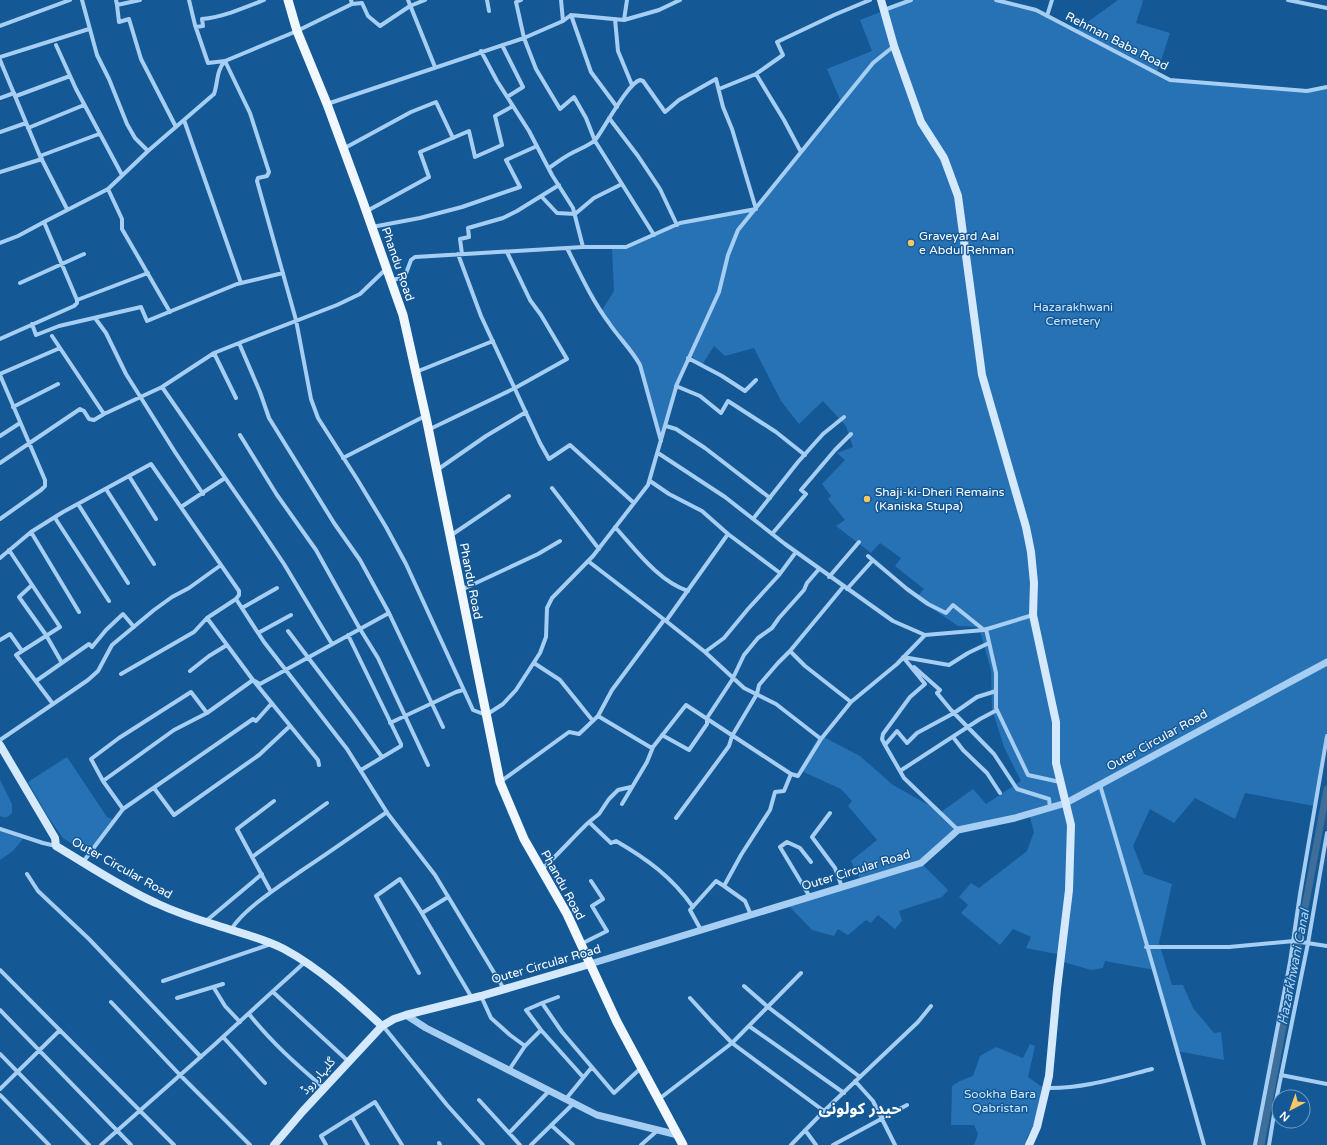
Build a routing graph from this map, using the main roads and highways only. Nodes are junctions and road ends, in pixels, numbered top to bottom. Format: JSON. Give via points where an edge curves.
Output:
{"nodes":[{"id":1,"x":288,"y":0,"type":"edge"},
{"id":2,"x":881,"y":0,"type":"edge"},
{"id":3,"x":0,"y":745,"type":"edge"},
{"id":4,"x":590,"y":964,"type":"junction"},
{"id":5,"x":382,"y":1026,"type":"junction"},
{"id":6,"x":274,"y":1145,"type":"edge"},
{"id":7,"x":683,"y":1145,"type":"edge"},
{"id":8,"x":1029,"y":1145,"type":"edge"}],
"edges":[{"from":1,"to":4,"type":"main road","name":"Phandu Road","via":[[297,31],[327,104],[403,315],[500,782],[524,839],[567,914]]},
{"from":2,"to":8,"type":"main road","via":[[921,122],[944,158],[958,196],[982,375],[1031,552],[1034,583],[1033,615],[1056,722],[1056,763],[1071,825],[1069,890],[1049,1076],[1037,1128]]},
{"from":3,"to":5,"type":"main road","name":"Outer Circular Road","via":[[55,838],[56,846],[156,903],[273,944],[305,962],[343,990]]},
{"from":4,"to":5,"type":"main road","name":"Outer Circular Road","via":[[406,1015]]},
{"from":4,"to":7,"type":"main road","name":"Phandu Road","via":[[617,1022]]},
{"from":5,"to":6,"type":"main road","name":"گلبہار روڈ"}]}
